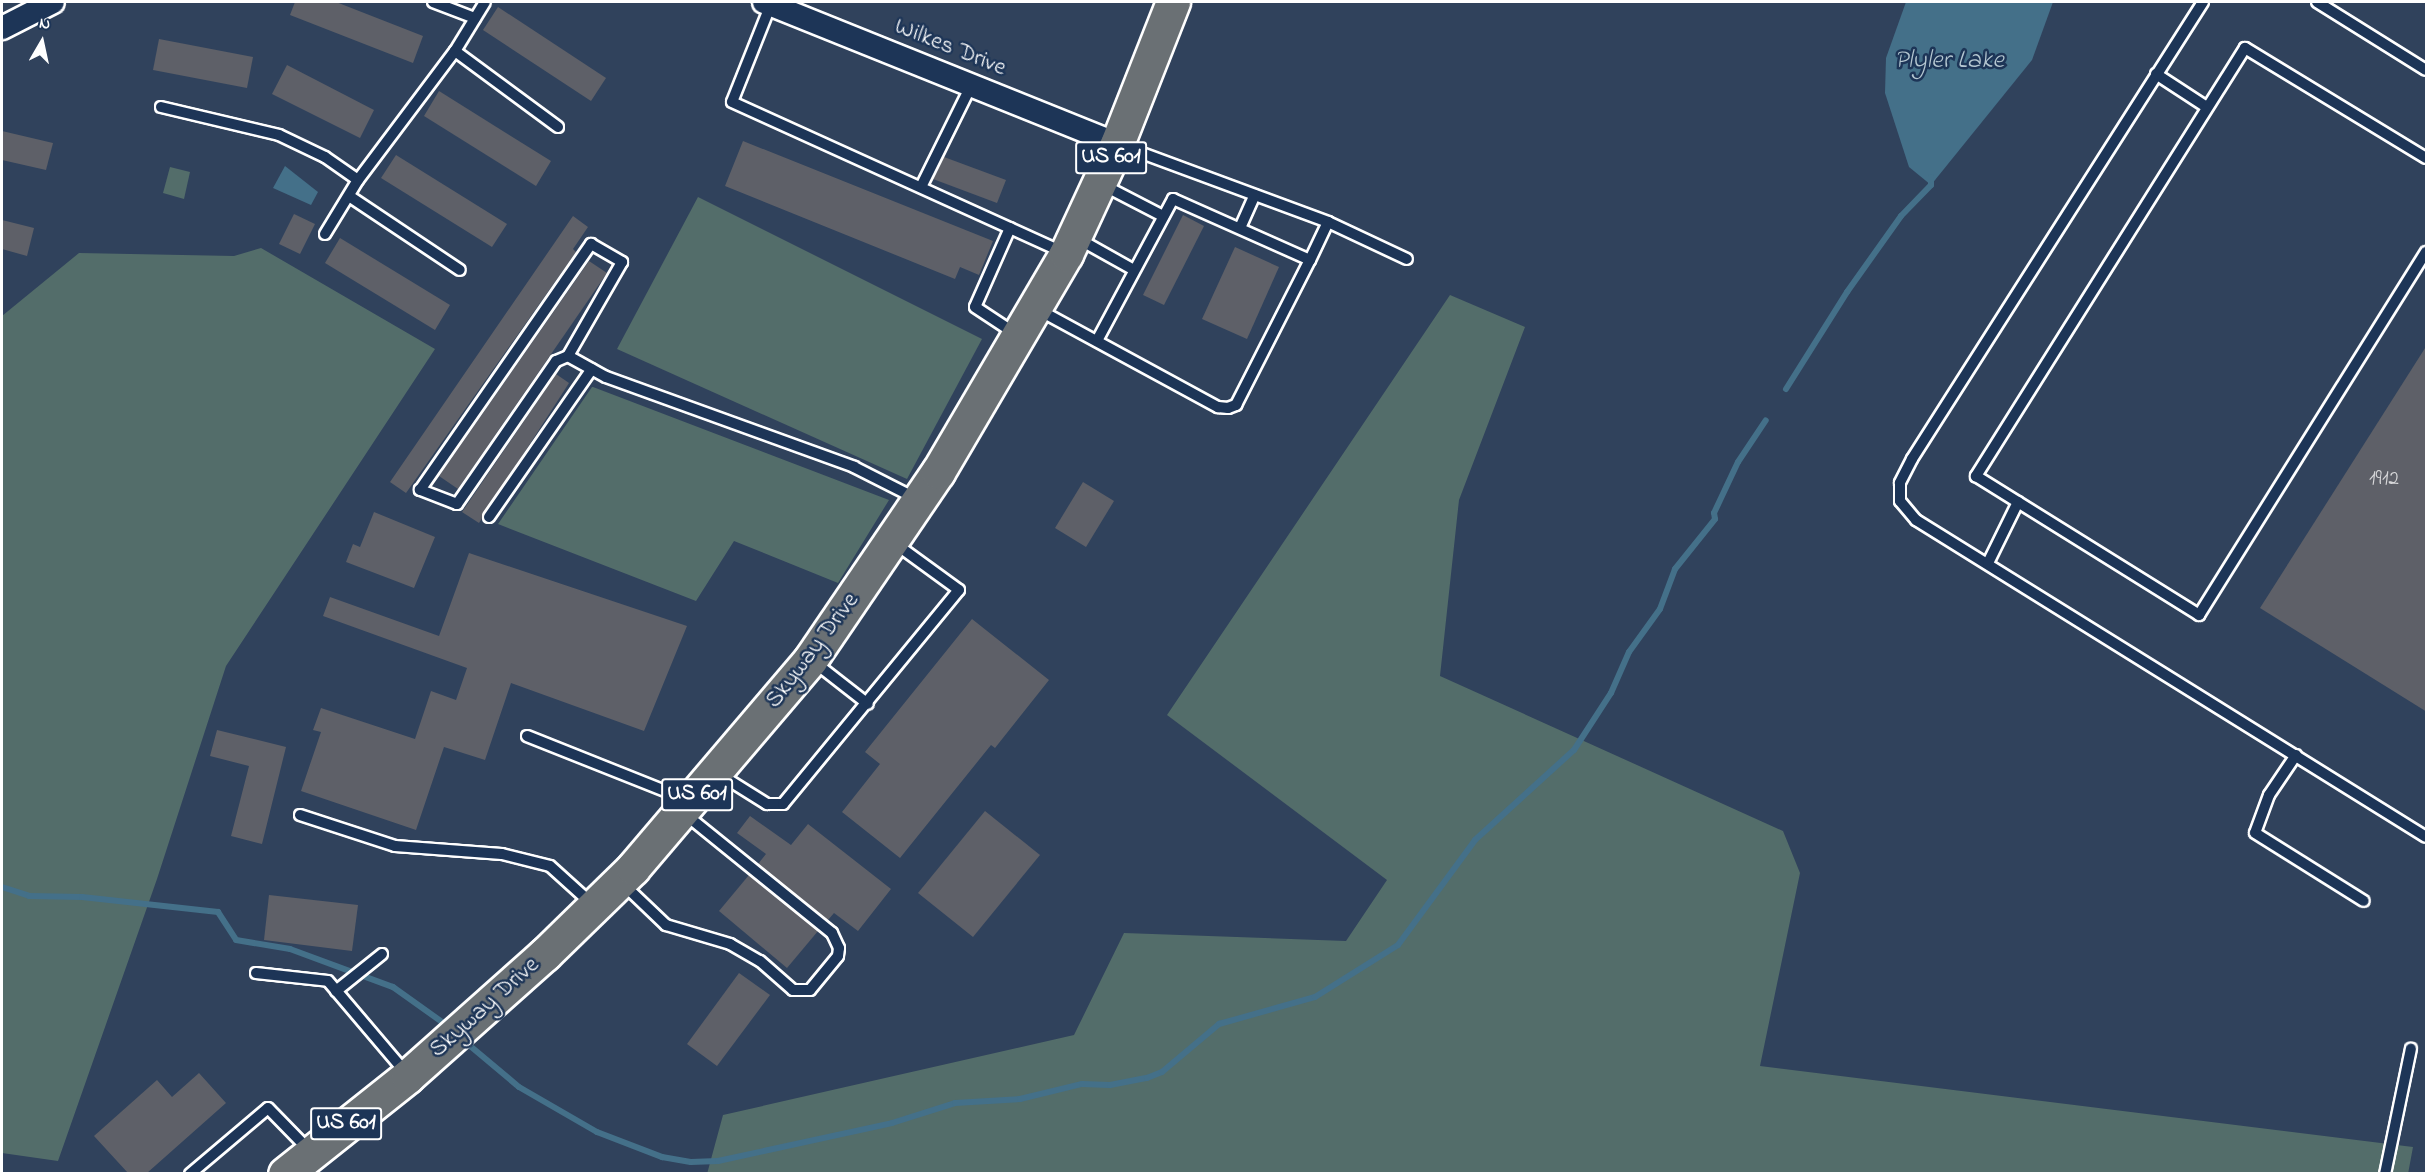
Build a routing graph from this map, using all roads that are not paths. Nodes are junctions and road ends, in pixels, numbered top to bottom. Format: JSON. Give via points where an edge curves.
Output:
{"nodes":[{"id":1,"x":53,"y":2,"type":"edge"},
{"id":2,"x":433,"y":2,"type":"edge"},
{"id":3,"x":485,"y":2,"type":"edge"},
{"id":4,"x":1173,"y":2,"type":"edge"},
{"id":5,"x":2203,"y":2,"type":"edge"},
{"id":6,"x":2317,"y":2,"type":"edge"},
{"id":7,"x":767,"y":3,"type":"edge"},
{"id":8,"x":475,"y":18,"type":"junction"},
{"id":9,"x":2,"y":28,"type":"edge"},
{"id":10,"x":455,"y":51,"type":"junction"},
{"id":11,"x":2427,"y":70,"type":"edge"},
{"id":12,"x":2156,"y":74,"type":"junction"},
{"id":13,"x":971,"y":86,"type":"junction"},
{"id":14,"x":2205,"y":106,"type":"junction"},
{"id":15,"x":161,"y":107,"type":"dead end"},
{"id":16,"x":558,"y":127,"type":"dead end"},
{"id":17,"x":1117,"y":144,"type":"junction"},
{"id":18,"x":2427,"y":158,"type":"edge"},
{"id":19,"x":358,"y":180,"type":"junction"},
{"id":20,"x":1100,"y":183,"type":"junction"},
{"id":21,"x":921,"y":187,"type":"junction"},
{"id":22,"x":1255,"y":195,"type":"junction"},
{"id":23,"x":349,"y":196,"type":"junction"},
{"id":24,"x":1162,"y":216,"type":"junction"},
{"id":25,"x":1328,"y":222,"type":"junction"},
{"id":26,"x":1010,"y":228,"type":"junction"},
{"id":27,"x":1240,"y":228,"type":"junction"},
{"id":28,"x":325,"y":234,"type":"dead end"},
{"id":29,"x":1070,"y":245,"type":"junction"},
{"id":30,"x":2427,"y":252,"type":"edge"},
{"id":31,"x":1407,"y":259,"type":"dead end"},
{"id":32,"x":1310,"y":260,"type":"junction"},
{"id":33,"x":460,"y":270,"type":"dead end"},
{"id":34,"x":1134,"y":270,"type":"junction"},
{"id":35,"x":1036,"y":308,"type":"junction"},
{"id":36,"x":1019,"y":336,"type":"junction"},
{"id":37,"x":1097,"y":341,"type":"junction"},
{"id":38,"x":568,"y":356,"type":"junction"},
{"id":39,"x":592,"y":369,"type":"junction"},
{"id":40,"x":920,"y":501,"type":"junction"},
{"id":41,"x":2018,"y":502,"type":"junction"},
{"id":42,"x":489,"y":517,"type":"dead end"},
{"id":43,"x":893,"y":542,"type":"junction"},
{"id":44,"x":1988,"y":563,"type":"junction"},
{"id":45,"x":810,"y":660,"type":"junction"},
{"id":46,"x":868,"y":704,"type":"junction"},
{"id":47,"x":527,"y":736,"type":"dead end"},
{"id":48,"x":2296,"y":755,"type":"junction"},
{"id":49,"x":717,"y":772,"type":"junction"},
{"id":50,"x":687,"y":806,"type":"junction"},
{"id":51,"x":300,"y":815,"type":"dead end"},
{"id":52,"x":2427,"y":837,"type":"edge"},
{"id":53,"x":620,"y":881,"type":"junction"},
{"id":54,"x":2364,"y":901,"type":"dead end"},
{"id":55,"x":595,"y":906,"type":"junction"},
{"id":56,"x":382,"y":954,"type":"dead end"},
{"id":57,"x":256,"y":973,"type":"dead end"},
{"id":58,"x":336,"y":991,"type":"junction"},
{"id":59,"x":2411,"y":1049,"type":"dead end"},
{"id":60,"x":408,"y":1076,"type":"junction"},
{"id":61,"x":312,"y":1163,"type":"edge"},
{"id":62,"x":189,"y":1173,"type":"edge"},
{"id":63,"x":285,"y":1173,"type":"edge"},
{"id":64,"x":2385,"y":1173,"type":"edge"}],
"edges":[{"from":1,"to":9,"type":"street"},
{"from":2,"to":8,"type":"lane"},
{"from":3,"to":8,"type":"lane"},
{"from":4,"to":17,"type":"highway","name":"Skyway Drive","number":"US 601"},
{"from":5,"to":12,"type":"lane"},
{"from":6,"to":11,"type":"lane"},
{"from":7,"to":13,"type":"street","name":"Wilkes Drive"},
{"from":7,"to":21,"type":"lane","via":[[732,102]]},
{"from":8,"to":10,"type":"lane"},
{"from":10,"to":16,"type":"lane"},
{"from":10,"to":19,"type":"lane"},
{"from":12,"to":14,"type":"lane"},
{"from":12,"to":44,"type":"lane","via":[[1900,483],[1900,501],[1916,520]]},
{"from":13,"to":17,"type":"street","name":"Wilkes Drive"},
{"from":13,"to":21,"type":"lane"},
{"from":14,"to":18,"type":"lane","via":[[2245,48]]},
{"from":14,"to":41,"type":"lane","via":[[1976,476]]},
{"from":15,"to":19,"type":"lane","via":[[279,135],[325,157]]},
{"from":17,"to":20,"type":"highway","name":"Skyway Drive","number":"US 601"},
{"from":17,"to":22,"type":"lane"},
{"from":19,"to":23,"type":"lane"},
{"from":20,"to":24,"type":"lane"},
{"from":20,"to":29,"type":"highway","name":"Skyway Drive","number":"US 601"},
{"from":21,"to":26,"type":"lane"},
{"from":22,"to":25,"type":"lane"},
{"from":22,"to":27,"type":"lane"},
{"from":23,"to":28,"type":"lane"},
{"from":23,"to":33,"type":"lane"},
{"from":24,"to":27,"type":"lane","via":[[1170,202],[1178,200]]},
{"from":24,"to":34,"type":"lane"},
{"from":25,"to":31,"type":"lane"},
{"from":25,"to":32,"type":"lane"},
{"from":26,"to":29,"type":"lane"},
{"from":26,"to":36,"type":"lane","via":[[975,307]]},
{"from":27,"to":32,"type":"lane"},
{"from":29,"to":34,"type":"lane"},
{"from":29,"to":35,"type":"highway","name":"Skyway Drive","number":"US 601"},
{"from":30,"to":41,"type":"lane","via":[[2199,615]]},
{"from":32,"to":37,"type":"lane","via":[[1236,405],[1218,407]]},
{"from":34,"to":37,"type":"lane"},
{"from":35,"to":36,"type":"highway","name":"Skyway Drive","number":"US 601"},
{"from":35,"to":37,"type":"lane"},
{"from":36,"to":40,"type":"highway","name":"Skyway Drive","number":"US 601"},
{"from":38,"to":38,"type":"lane","via":[[622,262],[591,244],[420,490],[457,504],[556,362]]},
{"from":38,"to":39,"type":"lane"},
{"from":39,"to":40,"type":"lane","via":[[854,466]]},
{"from":39,"to":42,"type":"lane"},
{"from":40,"to":43,"type":"highway","name":"Skyway Drive","number":"US 601"},
{"from":41,"to":44,"type":"lane"},
{"from":43,"to":45,"type":"highway","name":"Skyway Drive","number":"US 601"},
{"from":43,"to":46,"type":"lane","via":[[959,590]]},
{"from":44,"to":48,"type":"lane"},
{"from":45,"to":46,"type":"lane"},
{"from":45,"to":49,"type":"highway","name":"Skyway Drive","number":"US 601"},
{"from":46,"to":49,"type":"lane","via":[[783,804],[767,804]]},
{"from":47,"to":50,"type":"lane"},
{"from":48,"to":52,"type":"lane"},
{"from":48,"to":54,"type":"lane","via":[[2270,795],[2256,833]]},
{"from":49,"to":50,"type":"highway","name":"Skyway Drive","number":"US 601"},
{"from":50,"to":53,"type":"highway","name":"Skyway Drive","number":"US 601"},
{"from":50,"to":53,"type":"lane","via":[[832,933],[838,956],[810,990],[793,990],[760,961],[730,944],[666,925]]},
{"from":51,"to":55,"type":"lane","via":[[395,846],[502,854],[550,866]]},
{"from":53,"to":55,"type":"highway","name":"Skyway Drive","number":"US 601"},
{"from":55,"to":60,"type":"highway","name":"Skyway Drive","number":"US 601"},
{"from":56,"to":58,"type":"lane"},
{"from":57,"to":58,"type":"lane","via":[[328,981]]},
{"from":58,"to":60,"type":"lane"},
{"from":59,"to":64,"type":"lane"},
{"from":60,"to":61,"type":"highway","name":"Skyway Drive","number":"US 601"},
{"from":61,"to":62,"type":"lane","via":[[268,1108]]},
{"from":61,"to":63,"type":"highway","name":"Skyway Drive","number":"US 601"}]}
